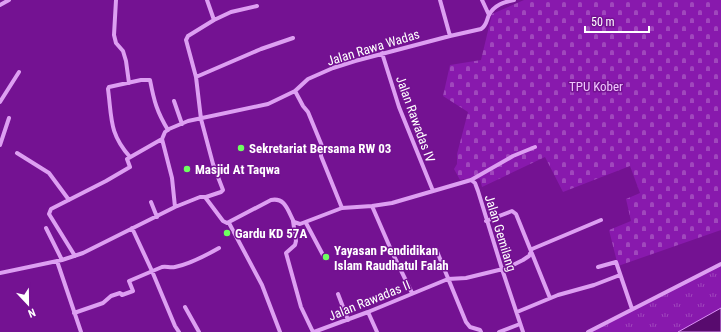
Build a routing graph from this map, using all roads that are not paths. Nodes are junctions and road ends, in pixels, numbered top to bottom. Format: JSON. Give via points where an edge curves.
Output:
{"nodes":[{"id":1,"x":8,"y":0,"type":"edge"},
{"id":2,"x":116,"y":0,"type":"edge"},
{"id":3,"x":207,"y":0,"type":"edge"},
{"id":4,"x":440,"y":0,"type":"edge"},
{"id":5,"x":482,"y":0,"type":"edge"},
{"id":6,"x":514,"y":0,"type":"edge"},
{"id":7,"x":0,"y":5,"type":"edge"},
{"id":8,"x":256,"y":6,"type":"dead end"},
{"id":9,"x":489,"y":15,"type":"junction"},
{"id":10,"x":214,"y":20,"type":"junction"},
{"id":11,"x":450,"y":36,"type":"junction"},
{"id":12,"x":293,"y":38,"type":"dead end"},
{"id":13,"x":382,"y":53,"type":"junction"},
{"id":14,"x":19,"y":72,"type":"dead end"},
{"id":15,"x":196,"y":77,"type":"junction"},
{"id":16,"x":129,"y":83,"type":"junction"},
{"id":17,"x":295,"y":90,"type":"junction"},
{"id":18,"x":174,"y":101,"type":"dead end"},
{"id":19,"x":0,"y":102,"type":"edge"},
{"id":20,"x":9,"y":118,"type":"dead end"},
{"id":21,"x":201,"y":119,"type":"junction"},
{"id":22,"x":182,"y":124,"type":"junction"},
{"id":23,"x":168,"y":130,"type":"junction"},
{"id":24,"x":162,"y":139,"type":"junction"},
{"id":25,"x":0,"y":145,"type":"edge"},
{"id":26,"x":536,"y":147,"type":"dead end"},
{"id":27,"x":17,"y":153,"type":"dead end"},
{"id":28,"x":130,"y":157,"type":"junction"},
{"id":29,"x":471,"y":180,"type":"junction"},
{"id":30,"x":433,"y":192,"type":"junction"},
{"id":31,"x":206,"y":197,"type":"junction"},
{"id":32,"x":69,"y":200,"type":"junction"},
{"id":33,"x":151,"y":202,"type":"dead end"},
{"id":34,"x":372,"y":206,"type":"junction"},
{"id":35,"x":175,"y":207,"type":"junction"},
{"id":36,"x":342,"y":208,"type":"junction"},
{"id":37,"x":157,"y":217,"type":"junction"},
{"id":38,"x":293,"y":220,"type":"junction"},
{"id":39,"x":601,"y":220,"type":"dead end"},
{"id":40,"x":486,"y":221,"type":"junction"},
{"id":41,"x":229,"y":223,"type":"junction"},
{"id":42,"x":306,"y":223,"type":"junction"},
{"id":43,"x":46,"y":228,"type":"dead end"},
{"id":44,"x":132,"y":228,"type":"junction"},
{"id":45,"x":220,"y":248,"type":"dead end"},
{"id":46,"x":436,"y":249,"type":"dead end"},
{"id":47,"x":531,"y":251,"type":"junction"},
{"id":48,"x":323,"y":255,"type":"dead end"},
{"id":49,"x":75,"y":256,"type":"junction"},
{"id":50,"x":59,"y":260,"type":"junction"},
{"id":51,"x":721,"y":264,"type":"edge"},
{"id":52,"x":598,"y":268,"type":"dead end"},
{"id":53,"x":502,"y":269,"type":"junction"},
{"id":54,"x":152,"y":271,"type":"junction"},
{"id":55,"x":0,"y":273,"type":"edge"},
{"id":56,"x":620,"y":275,"type":"junction"},
{"id":57,"x":448,"y":279,"type":"junction"},
{"id":58,"x":412,"y":293,"type":"junction"},
{"id":59,"x":338,"y":294,"type":"dead end"},
{"id":60,"x":550,"y":298,"type":"junction"},
{"id":61,"x":185,"y":307,"type":"dead end"},
{"id":62,"x":632,"y":310,"type":"junction"},
{"id":63,"x":368,"y":312,"type":"junction"},
{"id":64,"x":517,"y":312,"type":"junction"},
{"id":65,"x":74,"y":313,"type":"junction"},
{"id":66,"x":348,"y":320,"type":"junction"},
{"id":67,"x":520,"y":324,"type":"junction"},
{"id":68,"x":81,"y":332,"type":"edge"},
{"id":69,"x":179,"y":332,"type":"edge"},
{"id":70,"x":199,"y":332,"type":"edge"},
{"id":71,"x":280,"y":332,"type":"edge"},
{"id":72,"x":313,"y":332,"type":"edge"},
{"id":73,"x":377,"y":332,"type":"edge"},
{"id":74,"x":481,"y":332,"type":"edge"},
{"id":75,"x":499,"y":332,"type":"edge"},
{"id":76,"x":523,"y":332,"type":"edge"},
{"id":77,"x":588,"y":332,"type":"edge"}],
"edges":[{"from":1,"to":7,"type":"street"},
{"from":2,"to":16,"type":"street","via":[[114,34],[116,43],[123,51]]},
{"from":3,"to":10,"type":"street"},
{"from":4,"to":11,"type":"street"},
{"from":5,"to":9,"type":"street"},
{"from":6,"to":9,"type":"street","name":"Jalan Rawa Wadas","via":[[502,3]]},
{"from":8,"to":10,"type":"street"},
{"from":9,"to":11,"type":"street","name":"Jalan Rawa Wadas","via":[[481,29]]},
{"from":10,"to":15,"type":"street","via":[[188,36],[186,40]]},
{"from":11,"to":13,"type":"street","name":"Jalan Rawa Wadas"},
{"from":12,"to":15,"type":"street"},
{"from":13,"to":17,"type":"street","name":"Jalan Rawa Wadas","via":[[333,68],[308,79]]},
{"from":13,"to":30,"type":"street","name":"Jalan Rawadas IV","via":[[400,108]]},
{"from":14,"to":19,"type":"street"},
{"from":15,"to":21,"type":"street"},
{"from":16,"to":23,"type":"street","via":[[150,80],[159,116]]},
{"from":16,"to":28,"type":"street","via":[[108,89],[111,123],[116,138]]},
{"from":17,"to":21,"type":"street","name":"Jalan Rawa Wadas","via":[[268,104]]},
{"from":17,"to":36,"type":"street","via":[[321,142],[321,156]]},
{"from":18,"to":22,"type":"street"},
{"from":20,"to":25,"type":"street"},
{"from":21,"to":22,"type":"street","name":"Jalan Rawa Wadas"},
{"from":21,"to":31,"type":"street","via":[[212,164],[223,190]]},
{"from":22,"to":23,"type":"street","name":"Jalan Rawa Wadas"},
{"from":23,"to":24,"type":"street"},
{"from":24,"to":28,"type":"street"},
{"from":24,"to":35,"type":"street","via":[[172,178]]},
{"from":26,"to":29,"type":"street","via":[[513,156]]},
{"from":27,"to":32,"type":"street","via":[[49,173]]},
{"from":28,"to":32,"type":"street","via":[[127,159],[130,167]]},
{"from":29,"to":30,"type":"street"},
{"from":29,"to":40,"type":"street","name":"Jalan Gemilang","via":[[475,183]]},
{"from":30,"to":34,"type":"street"},
{"from":31,"to":35,"type":"street"},
{"from":31,"to":41,"type":"street","via":[[224,223]]},
{"from":32,"to":49,"type":"street","via":[[51,209],[49,214]]},
{"from":33,"to":37,"type":"street"},
{"from":34,"to":36,"type":"street"},
{"from":34,"to":58,"type":"street"},
{"from":35,"to":37,"type":"street"},
{"from":36,"to":42,"type":"street"},
{"from":37,"to":44,"type":"street"},
{"from":38,"to":41,"type":"street","via":[[285,204],[277,199]]},
{"from":38,"to":42,"type":"street","via":[[296,224]]},
{"from":38,"to":72,"type":"street","via":[[296,241],[286,253],[301,307]]},
{"from":39,"to":47,"type":"street","name":"Jalan Rawadas II"},
{"from":40,"to":47,"type":"street","via":[[514,211]]},
{"from":40,"to":53,"type":"street","name":"Jalan Gemilang"},
{"from":41,"to":71,"type":"street","via":[[262,285]]},
{"from":42,"to":48,"type":"street"},
{"from":43,"to":50,"type":"street"},
{"from":44,"to":49,"type":"street"},
{"from":44,"to":54,"type":"street"},
{"from":45,"to":54,"type":"street","via":[[173,268],[165,267]]},
{"from":46,"to":57,"type":"street"},
{"from":47,"to":53,"type":"street","name":"Jalan Rawadas II","via":[[529,256],[515,265]]},
{"from":47,"to":60,"type":"street"},
{"from":49,"to":50,"type":"street"},
{"from":50,"to":55,"type":"street"},
{"from":50,"to":65,"type":"street"},
{"from":51,"to":62,"type":"street"},
{"from":52,"to":56,"type":"street","via":[[616,262]]},
{"from":53,"to":57,"type":"street","name":"Jalan Rawadas II","via":[[466,278]]},
{"from":53,"to":64,"type":"street","name":"Jalan Gemilang"},
{"from":54,"to":65,"type":"street","via":[[129,281],[133,291],[111,296],[103,303]]},
{"from":54,"to":69,"type":"street","via":[[174,326]]},
{"from":56,"to":60,"type":"street"},
{"from":56,"to":62,"type":"street"},
{"from":57,"to":58,"type":"street","name":"Jalan Rawadas II"},
{"from":57,"to":74,"type":"street","via":[[466,322]]},
{"from":58,"to":63,"type":"street","name":"Jalan Rawadas II"},
{"from":59,"to":66,"type":"street"},
{"from":60,"to":64,"type":"street"},
{"from":61,"to":70,"type":"street"},
{"from":62,"to":77,"type":"street"},
{"from":63,"to":66,"type":"street","name":"Jalan Rawadas II"},
{"from":63,"to":73,"type":"street"},
{"from":64,"to":67,"type":"street","name":"Jalan Gemilang"},
{"from":65,"to":68,"type":"street"},
{"from":66,"to":72,"type":"street","name":"Jalan Rawadas II"},
{"from":67,"to":75,"type":"street"},
{"from":67,"to":76,"type":"street","name":"Jalan Gemilang"}]}
